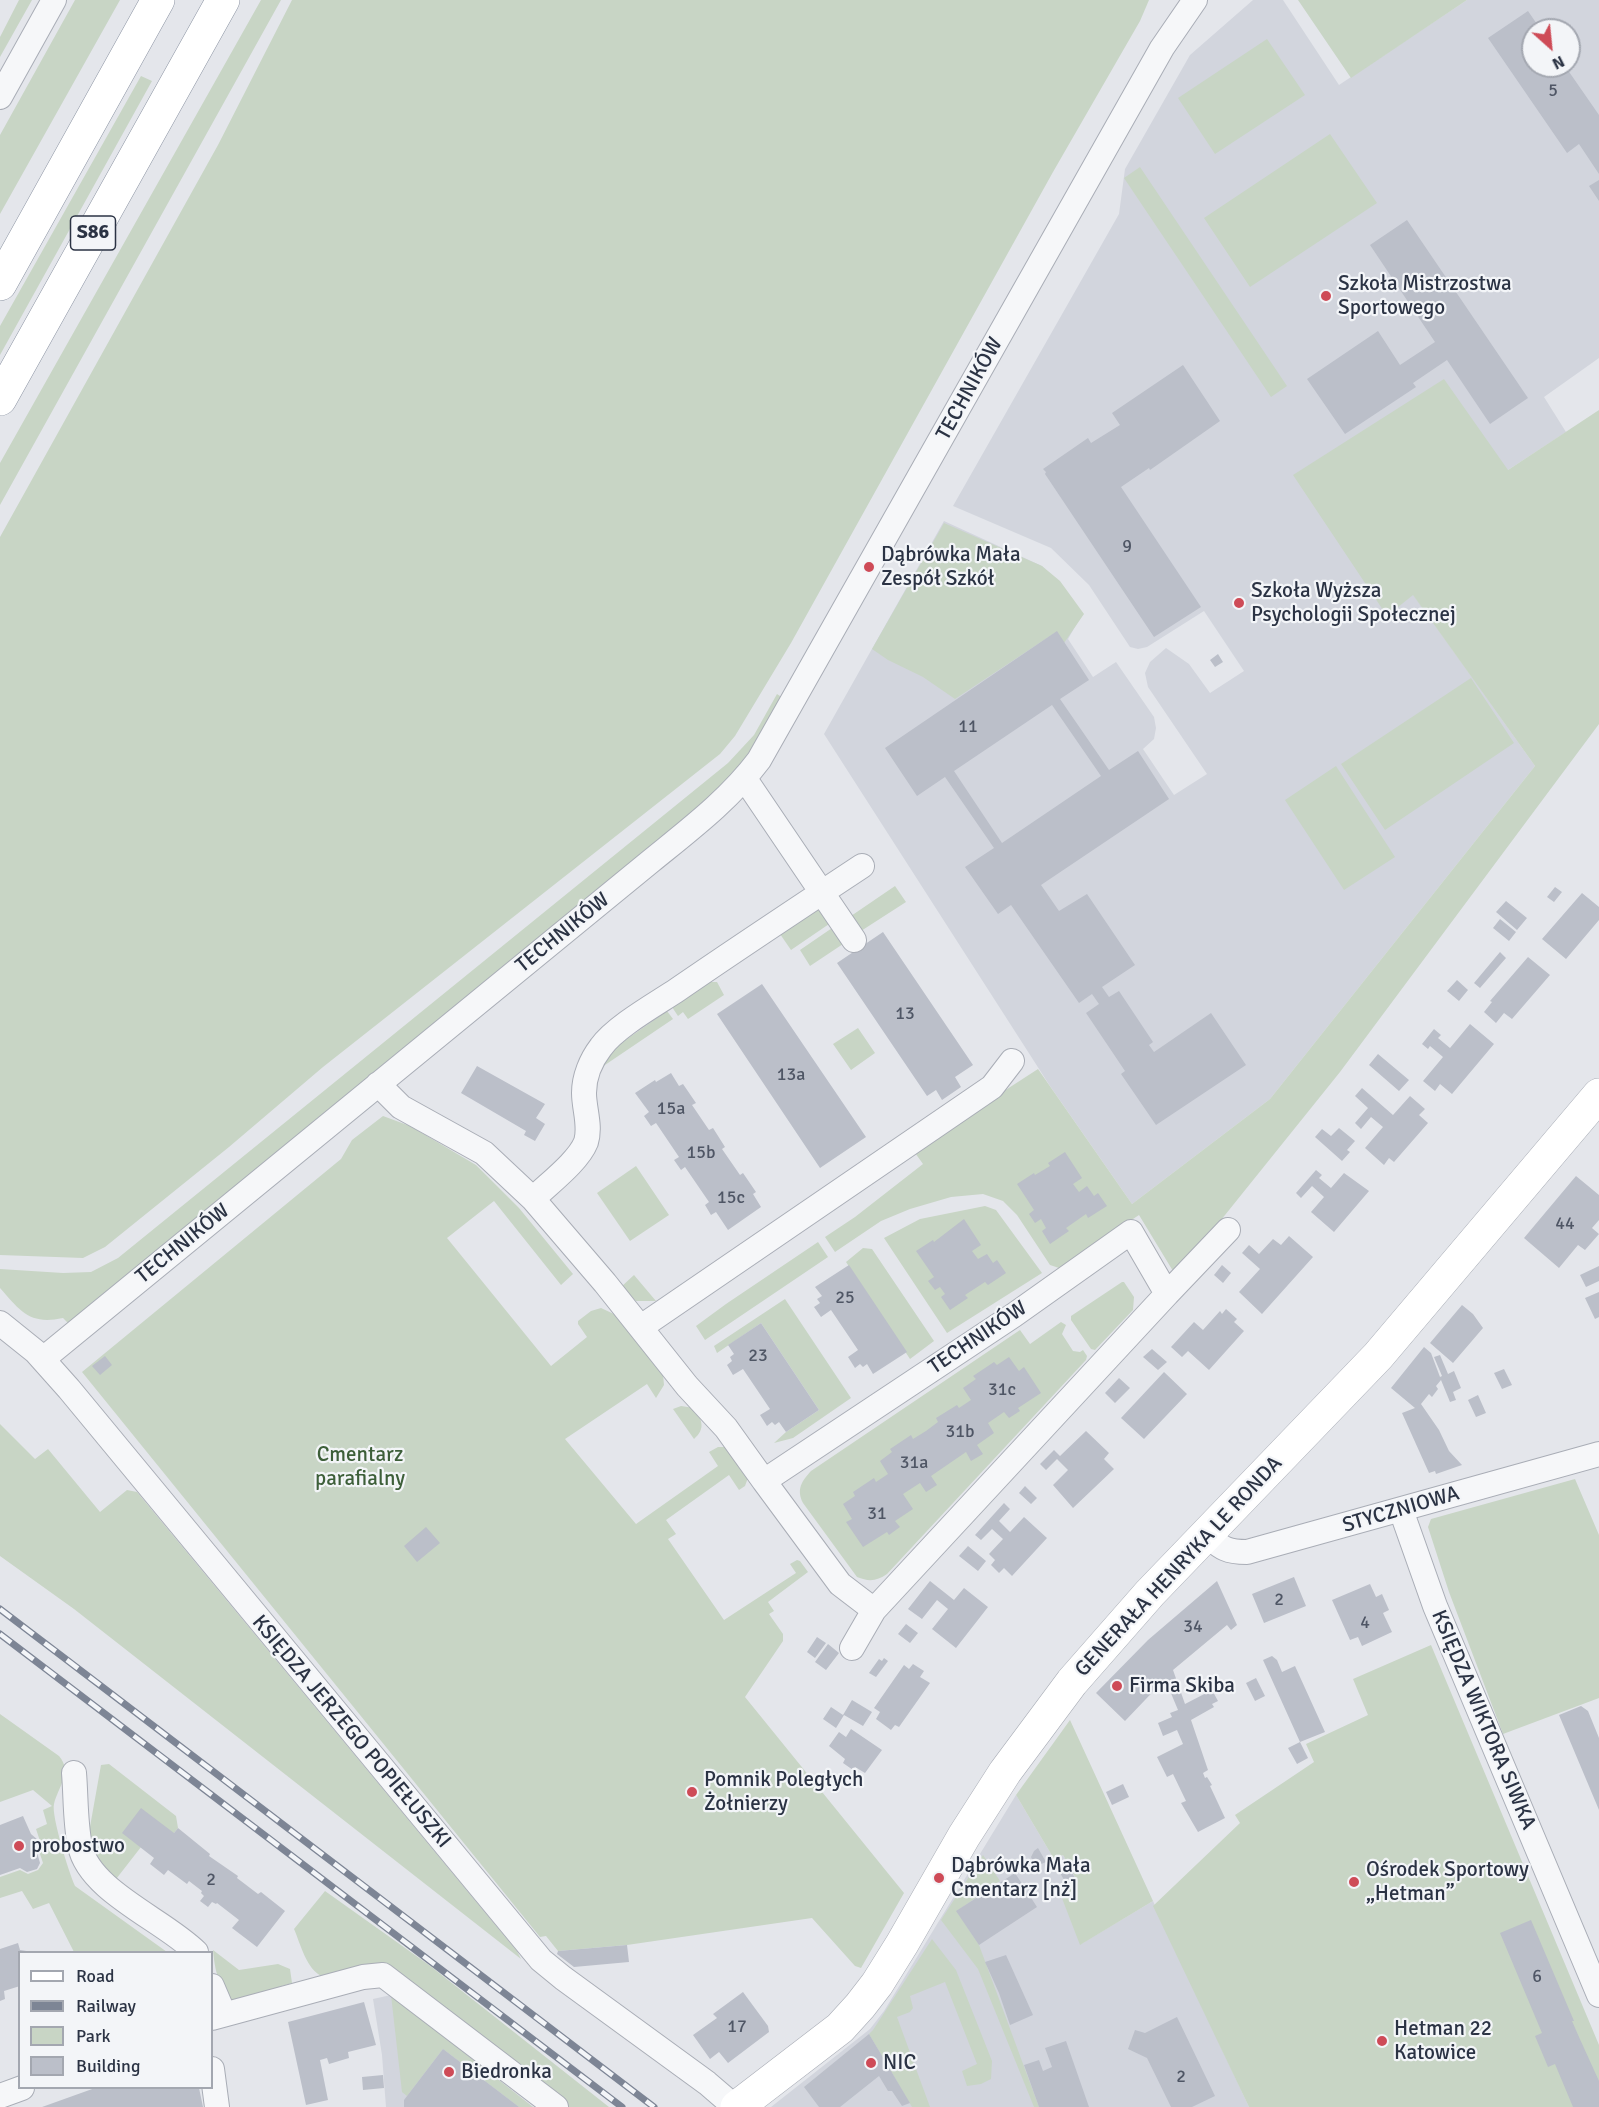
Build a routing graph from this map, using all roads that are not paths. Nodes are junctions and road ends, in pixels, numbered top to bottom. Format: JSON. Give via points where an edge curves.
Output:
{"nodes":[{"id":1,"x":54,"y":0,"type":"edge"},
{"id":2,"x":158,"y":0,"type":"edge"},
{"id":3,"x":223,"y":0,"type":"edge"},
{"id":4,"x":1195,"y":0,"type":"edge"},
{"id":5,"x":0,"y":97,"type":"edge"},
{"id":6,"x":0,"y":284,"type":"edge"},
{"id":7,"x":0,"y":399,"type":"edge"},
{"id":8,"x":745,"y":779,"type":"junction"},
{"id":9,"x":862,"y":866,"type":"dead end"},
{"id":10,"x":821,"y":893,"type":"junction"},
{"id":11,"x":854,"y":940,"type":"dead end"},
{"id":12,"x":1012,"y":1061,"type":"dead end"},
{"id":13,"x":378,"y":1084,"type":"junction"},
{"id":14,"x":1599,"y":1095,"type":"edge"},
{"id":15,"x":533,"y":1199,"type":"junction"},
{"id":16,"x":1228,"y":1230,"type":"dead end"},
{"id":17,"x":1167,"y":1294,"type":"junction"},
{"id":18,"x":0,"y":1323,"type":"edge"},
{"id":19,"x":641,"y":1327,"type":"junction"},
{"id":20,"x":43,"y":1359,"type":"junction"},
{"id":21,"x":1599,"y":1454,"type":"edge"},
{"id":22,"x":764,"y":1481,"type":"junction"},
{"id":23,"x":1401,"y":1510,"type":"junction"},
{"id":24,"x":1206,"y":1535,"type":"junction"},
{"id":25,"x":874,"y":1610,"type":"junction"},
{"id":26,"x":852,"y":1648,"type":"dead end"},
{"id":27,"x":74,"y":1773,"type":"dead end"},
{"id":28,"x":193,"y":1951,"type":"edge"},
{"id":29,"x":213,"y":1991,"type":"edge"},
{"id":30,"x":1599,"y":1995,"type":"edge"},
{"id":31,"x":218,"y":2016,"type":"edge"},
{"id":32,"x":213,"y":2077,"type":"edge"},
{"id":33,"x":19,"y":2089,"type":"edge"},
{"id":34,"x":0,"y":2096,"type":"edge"},
{"id":35,"x":217,"y":2107,"type":"edge"},
{"id":36,"x":556,"y":2107,"type":"edge"},
{"id":37,"x":736,"y":2107,"type":"edge"}],
"edges":[{"from":1,"to":5,"type":"street"},
{"from":2,"to":6,"type":"main road","number":"S86"},
{"from":3,"to":7,"type":"main road","number":"S86"},
{"from":4,"to":8,"type":"street","name":"TECHNIKÓW","via":[[1162,48],[847,607]]},
{"from":8,"to":10,"type":"street"},
{"from":8,"to":13,"type":"street","name":"TECHNIKÓW","via":[[659,855]]},
{"from":9,"to":10,"type":"street"},
{"from":10,"to":11,"type":"street"},
{"from":10,"to":15,"type":"street","via":[[663,999],[602,1045],[586,1076],[585,1144]]},
{"from":12,"to":19,"type":"street","via":[[992,1087]]},
{"from":13,"to":15,"type":"street","via":[[401,1107],[484,1153]]},
{"from":13,"to":20,"type":"street","name":"TECHNIKÓW"},
{"from":14,"to":24,"type":"main road","name":"GENERAŁA HENRYKA LE RONDA","via":[[1378,1356]]},
{"from":15,"to":19,"type":"street"},
{"from":16,"to":17,"type":"street"},
{"from":17,"to":22,"type":"street","name":"TECHNIKÓW","via":[[1131,1232]]},
{"from":17,"to":25,"type":"street"},
{"from":18,"to":20,"type":"street","name":"KSIĘDZA JERZEGO POPIEŁUSZKI"},
{"from":19,"to":22,"type":"street","via":[[726,1428]]},
{"from":20,"to":37,"type":"street","name":"KSIĘDZA JERZEGO POPIEŁUSZKI","via":[[541,1960]]},
{"from":21,"to":23,"type":"street","name":"STYCZNIOWA"},
{"from":22,"to":25,"type":"street","via":[[840,1584]]},
{"from":23,"to":24,"type":"street","name":"STYCZNIOWA","via":[[1247,1552],[1230,1552]]},
{"from":23,"to":30,"type":"street","name":"KSIĘDZA WIKTORA SIWKA","via":[[1435,1606]]},
{"from":24,"to":37,"type":"main road","name":"GENERAŁA HENRYKA LE RONDA","via":[[1121,1624],[1024,1746],[860,2006],[840,2028]]},
{"from":25,"to":26,"type":"street"},
{"from":27,"to":28,"type":"street","via":[[80,1846],[87,1865],[108,1887]]},
{"from":29,"to":31,"type":"street"},
{"from":31,"to":36,"type":"street","via":[[382,1975]]},
{"from":32,"to":35,"type":"street"},
{"from":33,"to":34,"type":"street"}]}
